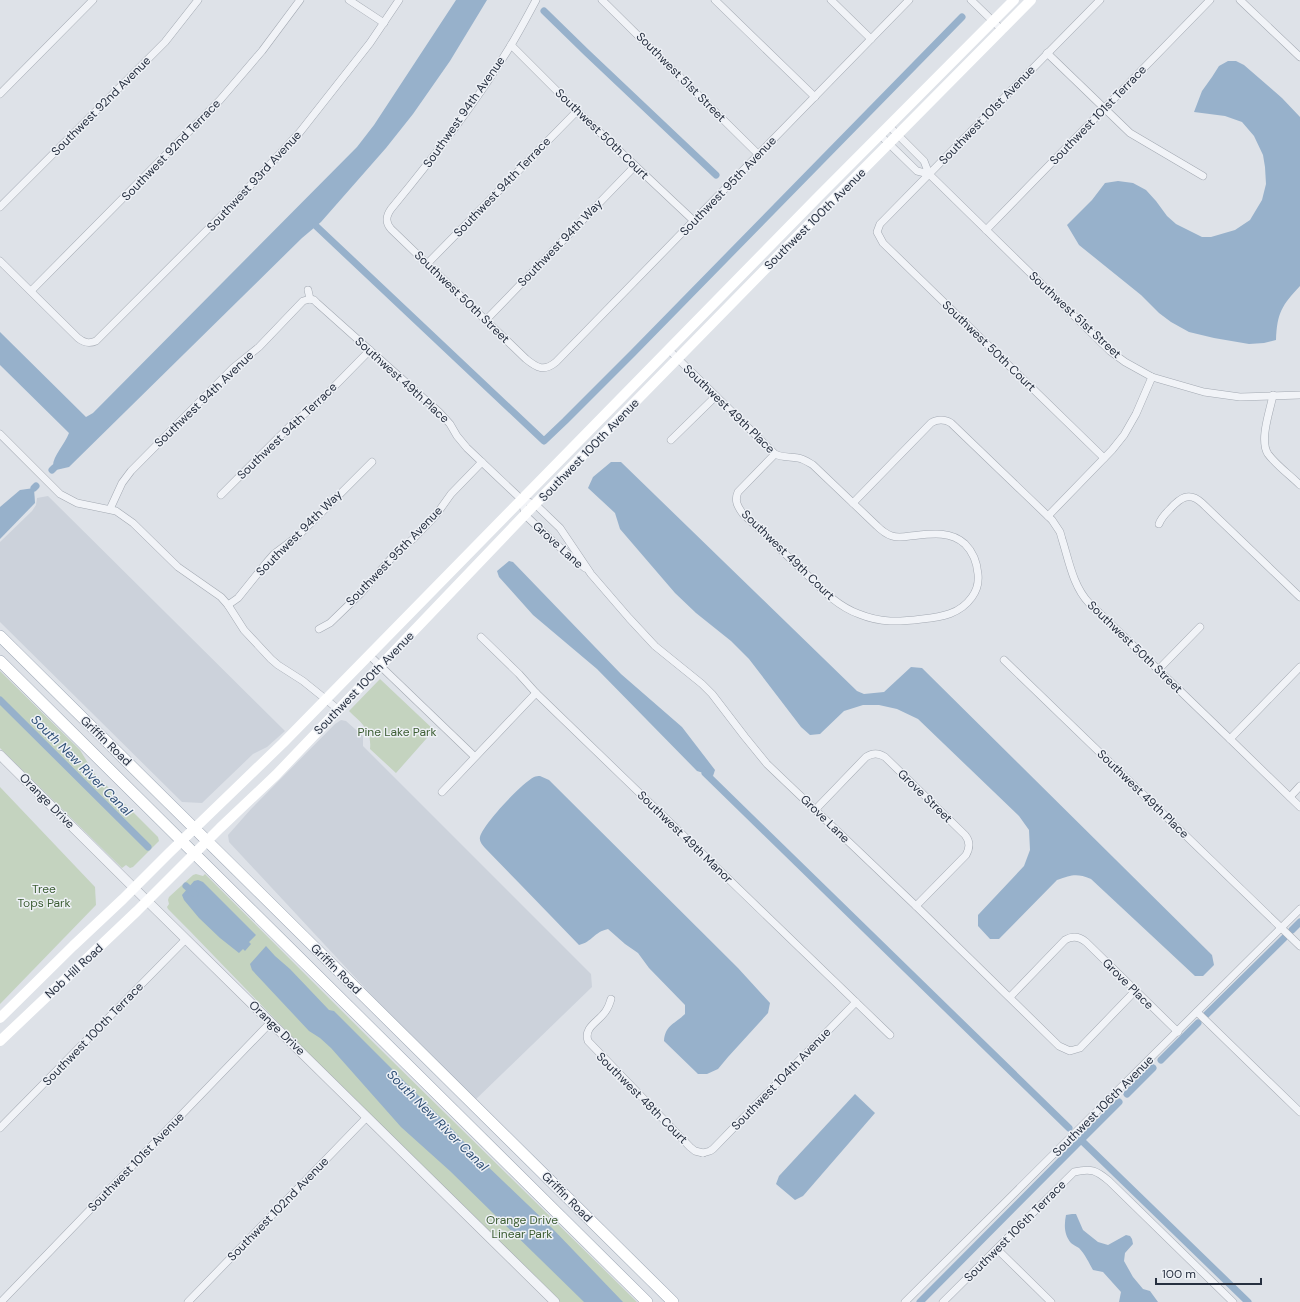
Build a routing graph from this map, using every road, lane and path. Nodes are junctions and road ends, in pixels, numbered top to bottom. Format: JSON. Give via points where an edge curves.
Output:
{"nodes":[{"id":1,"x":93,"y":0,"type":"edge"},
{"id":2,"x":198,"y":0,"type":"edge"},
{"id":3,"x":300,"y":0,"type":"edge"},
{"id":4,"x":350,"y":0,"type":"edge"},
{"id":5,"x":399,"y":0,"type":"edge"},
{"id":6,"x":536,"y":0,"type":"edge"},
{"id":7,"x":602,"y":0,"type":"edge"},
{"id":8,"x":715,"y":0,"type":"edge"},
{"id":9,"x":831,"y":0,"type":"edge"},
{"id":10,"x":910,"y":0,"type":"edge"},
{"id":11,"x":971,"y":0,"type":"edge"},
{"id":12,"x":1014,"y":0,"type":"edge"},
{"id":13,"x":1031,"y":0,"type":"edge"},
{"id":14,"x":1100,"y":0,"type":"edge"},
{"id":15,"x":1210,"y":0,"type":"edge"},
{"id":16,"x":1240,"y":0,"type":"edge"},
{"id":17,"x":994,"y":22,"type":"junction"},
{"id":18,"x":384,"y":24,"type":"junction"},
{"id":19,"x":1002,"y":30,"type":"junction"},
{"id":20,"x":871,"y":39,"type":"junction"},
{"id":21,"x":511,"y":45,"type":"junction"},
{"id":22,"x":1047,"y":53,"type":"junction"},
{"id":23,"x":1300,"y":57,"type":"edge"},
{"id":24,"x":0,"y":94,"type":"edge"},
{"id":25,"x":815,"y":97,"type":"junction"},
{"id":26,"x":577,"y":110,"type":"junction"},
{"id":27,"x":1104,"y":110,"type":"junction"},
{"id":28,"x":889,"y":126,"type":"junction"},
{"id":29,"x":880,"y":135,"type":"junction"},
{"id":30,"x":898,"y":135,"type":"junction"},
{"id":31,"x":889,"y":144,"type":"junction"},
{"id":32,"x":759,"y":154,"type":"junction"},
{"id":33,"x":635,"y":166,"type":"junction"},
{"id":34,"x":929,"y":174,"type":"junction"},
{"id":35,"x":1203,"y":176,"type":"dead end"},
{"id":36,"x":0,"y":207,"type":"edge"},
{"id":37,"x":386,"y":220,"type":"joint"},
{"id":38,"x":694,"y":221,"type":"junction"},
{"id":39,"x":986,"y":230,"type":"junction"},
{"id":40,"x":877,"y":232,"type":"joint"},
{"id":41,"x":0,"y":261,"type":"edge"},
{"id":42,"x":427,"y":264,"type":"junction"},
{"id":43,"x":308,"y":290,"type":"dead end"},
{"id":44,"x":31,"y":291,"type":"junction"},
{"id":45,"x":310,"y":299,"type":"junction"},
{"id":46,"x":486,"y":320,"type":"junction"},
{"id":47,"x":370,"y":350,"type":"junction"},
{"id":48,"x":669,"y":350,"type":"junction"},
{"id":49,"x":678,"y":359,"type":"junction"},
{"id":50,"x":544,"y":368,"type":"joint"},
{"id":51,"x":1152,"y":377,"type":"junction"},
{"id":52,"x":1273,"y":395,"type":"junction"},
{"id":53,"x":1300,"y":395,"type":"edge"},
{"id":54,"x":716,"y":396,"type":"junction"},
{"id":55,"x":0,"y":434,"type":"edge"},
{"id":56,"x":671,"y":440,"type":"dead end"},
{"id":57,"x":775,"y":454,"type":"junction"},
{"id":58,"x":1104,"y":458,"type":"junction"},
{"id":59,"x":372,"y":462,"type":"dead end"},
{"id":60,"x":482,"y":462,"type":"junction"},
{"id":61,"x":1300,"y":485,"type":"edge"},
{"id":62,"x":222,"y":495,"type":"dead end"},
{"id":63,"x":522,"y":500,"type":"junction"},
{"id":64,"x":853,"y":503,"type":"junction"},
{"id":65,"x":535,"y":504,"type":"junction"},
{"id":66,"x":110,"y":509,"type":"junction"},
{"id":67,"x":525,"y":515,"type":"junction"},
{"id":68,"x":1048,"y":516,"type":"junction"},
{"id":69,"x":1159,"y":524,"type":"dead end"},
{"id":70,"x":591,"y":574,"type":"junction"},
{"id":71,"x":979,"y":579,"type":"joint"},
{"id":72,"x":1300,"y":597,"type":"edge"},
{"id":73,"x":228,"y":605,"type":"junction"},
{"id":74,"x":1200,"y":627,"type":"dead end"},
{"id":75,"x":319,"y":629,"type":"dead end"},
{"id":76,"x":0,"y":636,"type":"edge"},
{"id":77,"x":481,"y":637,"type":"dead end"},
{"id":78,"x":370,"y":656,"type":"junction"},
{"id":79,"x":1004,"y":660,"type":"dead end"},
{"id":80,"x":0,"y":661,"type":"edge"},
{"id":81,"x":380,"y":666,"type":"junction"},
{"id":82,"x":1300,"y":667,"type":"edge"},
{"id":83,"x":1158,"y":670,"type":"junction"},
{"id":84,"x":536,"y":693,"type":"junction"},
{"id":85,"x":326,"y":700,"type":"junction"},
{"id":86,"x":339,"y":710,"type":"junction"},
{"id":87,"x":1230,"y":739,"type":"junction"},
{"id":88,"x":0,"y":755,"type":"edge"},
{"id":89,"x":474,"y":756,"type":"junction"},
{"id":90,"x":1300,"y":786,"type":"edge"},
{"id":91,"x":442,"y":792,"type":"dead end"},
{"id":92,"x":1290,"y":797,"type":"junction"},
{"id":93,"x":1300,"y":807,"type":"edge"},
{"id":94,"x":815,"y":810,"type":"junction"},
{"id":95,"x":195,"y":829,"type":"junction"},
{"id":96,"x":182,"y":841,"type":"junction"},
{"id":97,"x":207,"y":841,"type":"junction"},
{"id":98,"x":194,"y":853,"type":"junction"},
{"id":99,"x":134,"y":888,"type":"junction"},
{"id":100,"x":147,"y":901,"type":"junction"},
{"id":101,"x":916,"y":906,"type":"junction"},
{"id":102,"x":1300,"y":909,"type":"edge"},
{"id":103,"x":1281,"y":928,"type":"junction"},
{"id":104,"x":186,"y":939,"type":"junction"},
{"id":105,"x":1300,"y":946,"type":"edge"},
{"id":106,"x":1136,"y":991,"type":"junction"},
{"id":107,"x":1010,"y":998,"type":"junction"},
{"id":108,"x":611,"y":999,"type":"dead end"},
{"id":109,"x":856,"y":1002,"type":"junction"},
{"id":110,"x":1197,"y":1012,"type":"junction"},
{"id":111,"x":0,"y":1018,"type":"edge"},
{"id":112,"x":271,"y":1022,"type":"junction"},
{"id":113,"x":1178,"y":1032,"type":"junction"},
{"id":114,"x":890,"y":1035,"type":"dead end"},
{"id":115,"x":0,"y":1041,"type":"edge"},
{"id":116,"x":434,"y":1090,"type":"junction"},
{"id":117,"x":472,"y":1103,"type":"junction"},
{"id":118,"x":1300,"y":1112,"type":"edge"},
{"id":119,"x":367,"y":1117,"type":"junction"},
{"id":120,"x":0,"y":1128,"type":"edge"},
{"id":121,"x":485,"y":1141,"type":"junction"},
{"id":122,"x":514,"y":1145,"type":"junction"},
{"id":123,"x":704,"y":1156,"type":"joint"},
{"id":124,"x":997,"y":1249,"type":"junction"},
{"id":125,"x":1,"y":1302,"type":"edge"},
{"id":126,"x":188,"y":1302,"type":"edge"},
{"id":127,"x":555,"y":1302,"type":"edge"},
{"id":128,"x":648,"y":1302,"type":"edge"},
{"id":129,"x":673,"y":1302,"type":"edge"},
{"id":130,"x":905,"y":1302,"type":"edge"},
{"id":131,"x":943,"y":1302,"type":"edge"},
{"id":132,"x":1051,"y":1302,"type":"edge"},
{"id":133,"x":1233,"y":1302,"type":"edge"}],
"edges":[{"from":1,"to":24,"type":"street"},
{"from":2,"to":36,"type":"street","name":"Southwest 92nd Avenue","via":[[165,42]]},
{"from":3,"to":44,"type":"street","name":"Southwest 92nd Terrace","via":[[262,51],[220,100]]},
{"from":4,"to":18,"type":"street"},
{"from":5,"to":18,"type":"street","name":"Southwest 93rd Avenue"},
{"from":6,"to":21,"type":"street","name":"Southwest 94th Avenue"},
{"from":7,"to":32,"type":"street","name":"Southwest 51st Street"},
{"from":8,"to":25,"type":"street"},
{"from":9,"to":20,"type":"street"},
{"from":10,"to":20,"type":"street","name":"Southwest 95th Avenue"},
{"from":11,"to":17,"type":"street"},
{"from":12,"to":17,"type":"main road","name":"Southwest 100th Avenue"},
{"from":13,"to":19,"type":"main road","name":"Southwest 100th Avenue"},
{"from":14,"to":22,"type":"street","name":"Southwest 101st Avenue"},
{"from":15,"to":27,"type":"street","name":"Southwest 101st Terrace"},
{"from":16,"to":23,"type":"street"},
{"from":17,"to":19,"type":"street"},
{"from":17,"to":28,"type":"main road","name":"Southwest 100th Avenue"},
{"from":18,"to":44,"type":"street","name":"Southwest 93rd Avenue","via":[[280,155],[96,341],[89,343],[78,338]]},
{"from":19,"to":30,"type":"main road","name":"Southwest 100th Avenue"},
{"from":20,"to":25,"type":"street","name":"Southwest 95th Avenue"},
{"from":21,"to":26,"type":"street","name":"Southwest 50th Court"},
{"from":21,"to":37,"type":"street","name":"Southwest 94th Avenue","via":[[460,120],[391,209]]},
{"from":22,"to":27,"type":"street"},
{"from":22,"to":34,"type":"street","name":"Southwest 101st Avenue"},
{"from":25,"to":32,"type":"street","name":"Southwest 95th Avenue"},
{"from":26,"to":33,"type":"street","name":"Southwest 50th Court"},
{"from":26,"to":42,"type":"street","name":"Southwest 94th Terrace"},
{"from":27,"to":35,"type":"street","via":[[1130,133]]},
{"from":27,"to":39,"type":"street","name":"Southwest 101st Terrace"},
{"from":28,"to":29,"type":"main road","name":"Southwest 100th Avenue"},
{"from":28,"to":30,"type":"street","name":"Southwest 51st Street"},
{"from":29,"to":31,"type":"street","name":"Southwest 51st Street"},
{"from":29,"to":48,"type":"main road","name":"Southwest 100th Avenue"},
{"from":30,"to":31,"type":"main road","name":"Southwest 100th Avenue"},
{"from":30,"to":34,"type":"street","name":"Southwest 51st Street","via":[[924,161]]},
{"from":31,"to":34,"type":"street","name":"Southwest 51st Street","via":[[917,171]]},
{"from":31,"to":49,"type":"main road","name":"Southwest 100th Avenue"},
{"from":32,"to":38,"type":"street","name":"Southwest 95th Avenue"},
{"from":33,"to":38,"type":"street","name":"Southwest 50th Court"},
{"from":33,"to":46,"type":"street","name":"Southwest 94th Way"},
{"from":34,"to":39,"type":"street","name":"Southwest 51st Street"},
{"from":34,"to":40,"type":"street","name":"Southwest 101st Avenue","via":[[880,224]]},
{"from":37,"to":42,"type":"street","name":"Southwest 50th Street","via":[[391,229]]},
{"from":38,"to":50,"type":"street","name":"Southwest 95th Avenue","via":[[556,362]]},
{"from":39,"to":51,"type":"street","name":"Southwest 51st Street","via":[[1110,350]]},
{"from":40,"to":58,"type":"street","name":"Southwest 50th Court","via":[[883,243]]},
{"from":41,"to":44,"type":"street"},
{"from":42,"to":46,"type":"street","name":"Southwest 50th Street"},
{"from":43,"to":45,"type":"street"},
{"from":45,"to":47,"type":"street","name":"Southwest 49th Place","via":[[318,303]]},
{"from":45,"to":66,"type":"street","name":"Southwest 94th Avenue","via":[[304,301],[233,368],[136,465],[122,483]]},
{"from":46,"to":50,"type":"street","name":"Southwest 50th Street","via":[[532,363]]},
{"from":47,"to":60,"type":"street","name":"Southwest 49th Place","via":[[446,418],[462,442]]},
{"from":47,"to":62,"type":"street","name":"Southwest 94th Terrace"},
{"from":48,"to":49,"type":"street","name":"Southwest 49th Place"},
{"from":48,"to":63,"type":"main road","name":"Southwest 100th Avenue"},
{"from":49,"to":54,"type":"street","name":"Southwest 49th Place"},
{"from":49,"to":65,"type":"main road","name":"Southwest 100th Avenue"},
{"from":51,"to":52,"type":"street","name":"Southwest 51st Street","via":[[1222,395]]},
{"from":51,"to":58,"type":"street","via":[[1131,424]]},
{"from":52,"to":53,"type":"street","name":"Southwest 51st Street"},
{"from":52,"to":61,"type":"street","via":[[1264,441],[1266,450]]},
{"from":54,"to":56,"type":"street"},
{"from":54,"to":57,"type":"street","name":"Southwest 49th Place"},
{"from":55,"to":66,"type":"street","via":[[60,494],[83,505]]},
{"from":57,"to":64,"type":"street","name":"Southwest 49th Place","via":[[806,460]]},
{"from":57,"to":71,"type":"street","name":"Southwest 49th Court","via":[[738,492],[736,504],[743,514],[839,604],[858,614],[879,620],[898,622],[941,617],[956,612],[970,601]]},
{"from":58,"to":68,"type":"street"},
{"from":59,"to":73,"type":"street","name":"Southwest 94th Way","via":[[298,536],[271,558],[238,598]]},
{"from":60,"to":63,"type":"street","name":"Southwest 49th Place"},
{"from":60,"to":75,"type":"street","name":"Southwest 95th Avenue","via":[[451,494],[436,515],[396,553],[360,594],[330,623]]},
{"from":63,"to":65,"type":"street","name":"Grove Lane"},
{"from":63,"to":67,"type":"street","name":"Grove Lane"},
{"from":63,"to":78,"type":"main road","name":"Southwest 100th Avenue"},
{"from":64,"to":68,"type":"street","name":"Southwest 50th Street","via":[[928,426],[934,421],[945,420],[960,430]]},
{"from":64,"to":71,"type":"street","name":"Southwest 49th Place","via":[[877,526],[893,536],[940,534],[957,538],[973,555]]},
{"from":65,"to":67,"type":"main road","name":"Southwest 100th Avenue"},
{"from":65,"to":70,"type":"street","name":"Grove Lane","via":[[560,528]]},
{"from":66,"to":73,"type":"street","via":[[133,523],[178,566]]},
{"from":67,"to":70,"type":"street","name":"Grove Lane"},
{"from":67,"to":81,"type":"main road","name":"Southwest 100th Avenue"},
{"from":68,"to":83,"type":"street","name":"Southwest 50th Street","via":[[1060,532],[1076,584],[1082,594]]},
{"from":69,"to":72,"type":"street","via":[[1163,515],[1177,501],[1185,497],[1194,497]]},
{"from":70,"to":94,"type":"street","name":"Grove Lane","via":[[642,633],[712,694],[763,760]]},
{"from":73,"to":85,"type":"street","via":[[241,627],[271,659]]},
{"from":74,"to":83,"type":"street"},
{"from":76,"to":95,"type":"main road","name":"Griffin Road"},
{"from":77,"to":84,"type":"street","name":"Southwest 49th Manor"},
{"from":78,"to":81,"type":"street"},
{"from":78,"to":85,"type":"main road","name":"Southwest 100th Avenue"},
{"from":79,"to":103,"type":"street","name":"Southwest 49th Place"},
{"from":80,"to":96,"type":"main road","name":"Griffin Road"},
{"from":81,"to":86,"type":"main road","name":"Southwest 100th Avenue"},
{"from":81,"to":89,"type":"street"},
{"from":82,"to":87,"type":"street"},
{"from":83,"to":87,"type":"street","name":"Southwest 50th Street"},
{"from":84,"to":89,"type":"street"},
{"from":84,"to":109,"type":"street","name":"Southwest 49th Manor"},
{"from":85,"to":86,"type":"street"},
{"from":85,"to":95,"type":"main road","name":"Southwest 100th Avenue"},
{"from":86,"to":97,"type":"main road","name":"Southwest 100th Avenue"},
{"from":87,"to":92,"type":"street","name":"Southwest 50th Street"},
{"from":88,"to":99,"type":"street","name":"Orange Drive"},
{"from":89,"to":91,"type":"street"},
{"from":90,"to":92,"type":"street"},
{"from":92,"to":93,"type":"street","name":"Southwest 50th Street"},
{"from":94,"to":101,"type":"street","name":"Grove Lane"},
{"from":94,"to":101,"type":"street","name":"Grove Street","via":[[869,755],[885,757],[968,840],[966,855]]},
{"from":95,"to":96,"type":"main road","name":"Southwest 100th Avenue"},
{"from":95,"to":97,"type":"main road","name":"Griffin Road"},
{"from":96,"to":98,"type":"main road","name":"Griffin Road"},
{"from":96,"to":99,"type":"main road","name":"Southwest 100th Avenue"},
{"from":97,"to":98,"type":"main road","name":"Southwest 100th Avenue"},
{"from":97,"to":117,"type":"main road","name":"Griffin Road"},
{"from":98,"to":100,"type":"main road","name":"Southwest 100th Avenue"},
{"from":98,"to":116,"type":"main road","name":"Griffin Road"},
{"from":99,"to":100,"type":"street","name":"Orange Drive"},
{"from":99,"to":111,"type":"main road","name":"Nob Hill Road"},
{"from":100,"to":104,"type":"street","name":"Orange Drive"},
{"from":100,"to":115,"type":"main road","name":"Nob Hill Road"},
{"from":101,"to":107,"type":"street","name":"Grove Lane"},
{"from":102,"to":103,"type":"street","name":"Southwest 106th Avenue"},
{"from":103,"to":105,"type":"street","name":"Southwest 49th Place"},
{"from":103,"to":110,"type":"street","name":"Southwest 106th Avenue"},
{"from":104,"to":112,"type":"street","name":"Orange Drive"},
{"from":104,"to":120,"type":"street","name":"Southwest 100th Terrace"},
{"from":106,"to":107,"type":"street","name":"Grove Lane","via":[[1082,1046],[1073,1051],[1059,1046]]},
{"from":106,"to":107,"type":"street","name":"Grove Place","via":[[1078,937],[1063,942]]},
{"from":106,"to":113,"type":"street","name":"Grove Place"},
{"from":108,"to":123,"type":"street","name":"Southwest 48th Court","via":[[607,1010],[587,1033],[590,1045],[690,1147]]},
{"from":109,"to":114,"type":"street","name":"Southwest 49th Manor"},
{"from":109,"to":123,"type":"street","name":"Southwest 104th Avenue"},
{"from":110,"to":113,"type":"street","name":"Southwest 106th Avenue"},
{"from":110,"to":118,"type":"street"},
{"from":112,"to":119,"type":"street","name":"Orange Drive"},
{"from":112,"to":125,"type":"street","name":"Southwest 101st Avenue"},
{"from":113,"to":130,"type":"street","name":"Southwest 106th Avenue"},
{"from":116,"to":117,"type":"main road","via":[[462,1106]]},
{"from":116,"to":121,"type":"main road","name":"Griffin Road"},
{"from":117,"to":122,"type":"main road","name":"Griffin Road"},
{"from":119,"to":126,"type":"street","name":"Southwest 102nd Avenue"},
{"from":119,"to":127,"type":"street","name":"Orange Drive"},
{"from":121,"to":122,"type":"main road","via":[[494,1139]]},
{"from":121,"to":128,"type":"main road","name":"Griffin Road"},
{"from":122,"to":129,"type":"main road","name":"Griffin Road"},
{"from":124,"to":131,"type":"street","name":"Southwest 106th Terrace"},
{"from":124,"to":132,"type":"street"},
{"from":124,"to":133,"type":"street","name":"Southwest 106th Terrace","via":[[1074,1172],[1092,1170],[1099,1172],[1109,1181]]}]}
